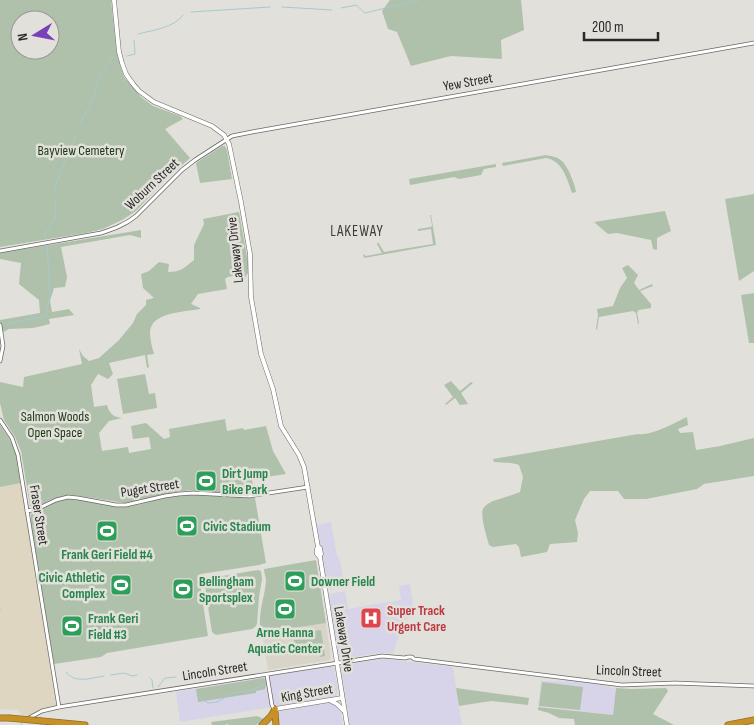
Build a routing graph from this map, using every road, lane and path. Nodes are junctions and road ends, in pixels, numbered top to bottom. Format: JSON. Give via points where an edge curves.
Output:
{"nodes":[{"id":1,"x":114,"y":0,"type":"edge"},
{"id":2,"x":754,"y":43,"type":"edge"},
{"id":3,"x":227,"y":139,"type":"junction"},
{"id":4,"x":0,"y":250,"type":"edge"},
{"id":5,"x":0,"y":325,"type":"edge"},
{"id":6,"x":0,"y":362,"type":"edge"},
{"id":7,"x":0,"y":420,"type":"edge"},
{"id":8,"x":308,"y":487,"type":"junction"},
{"id":9,"x":27,"y":511,"type":"junction"},
{"id":10,"x":337,"y":663,"type":"junction"},
{"id":11,"x":267,"y":675,"type":"junction"},
{"id":12,"x":754,"y":686,"type":"edge"},
{"id":13,"x":342,"y":698,"type":"junction"},
{"id":14,"x":326,"y":701,"type":"junction"},
{"id":15,"x":59,"y":707,"type":"junction"},
{"id":16,"x":274,"y":709,"type":"junction"},
{"id":17,"x":344,"y":712,"type":"junction"},
{"id":18,"x":0,"y":718,"type":"edge"},
{"id":19,"x":30,"y":718,"type":"dead end"},
{"id":20,"x":754,"y":720,"type":"edge"},
{"id":21,"x":85,"y":725,"type":"edge"},
{"id":22,"x":262,"y":725,"type":"edge"},
{"id":23,"x":276,"y":725,"type":"edge"},
{"id":24,"x":347,"y":725,"type":"edge"},
{"id":25,"x":728,"y":725,"type":"edge"}],
"edges":[{"from":1,"to":3,"type":"main road","via":[[119,52],[133,84],[149,99],[212,126]]},
{"from":2,"to":3,"type":"street","name":"Yew Street"},
{"from":3,"to":4,"type":"street","name":"Woburn Street","via":[[182,170],[136,216],[121,226],[101,234]]},
{"from":3,"to":8,"type":"main road","name":"Lakeway Drive","via":[[249,247],[251,297],[262,357],[281,426],[302,459]]},
{"from":5,"to":6,"type":"street","via":[[3,346]]},
{"from":7,"to":9,"type":"street","name":"Fraser Street","via":[[17,449]]},
{"from":8,"to":9,"type":"street","name":"Puget Street","via":[[249,496],[179,494],[126,505],[68,497]]},
{"from":8,"to":10,"type":"main road","name":"Lakeway Drive"},
{"from":9,"to":15,"type":"street","name":"Fraser Street"},
{"from":10,"to":11,"type":"street","name":"Lincoln Street"},
{"from":10,"to":12,"type":"street","name":"Lincoln Street","via":[[382,656],[408,656],[622,685]]},
{"from":10,"to":13,"type":"main road","name":"Lakeway Drive"},
{"from":11,"to":15,"type":"street","name":"Lincoln Street"},
{"from":11,"to":16,"type":"street"},
{"from":13,"to":14,"type":"main road","name":"King Street"},
{"from":13,"to":17,"type":"main road","name":"Lakeway Drive"},
{"from":14,"to":16,"type":"main road","name":"King Street"},
{"from":14,"to":17,"type":"main road","via":[[335,702]]},
{"from":15,"to":19,"type":"street","name":"Lincoln Street"},
{"from":16,"to":22,"type":"highway"},
{"from":16,"to":23,"type":"highway"},
{"from":17,"to":24,"type":"main road","name":"Lakeway Drive"},
{"from":18,"to":21,"type":"highway","bridge":true},
{"from":20,"to":25,"type":"highway"}]}
